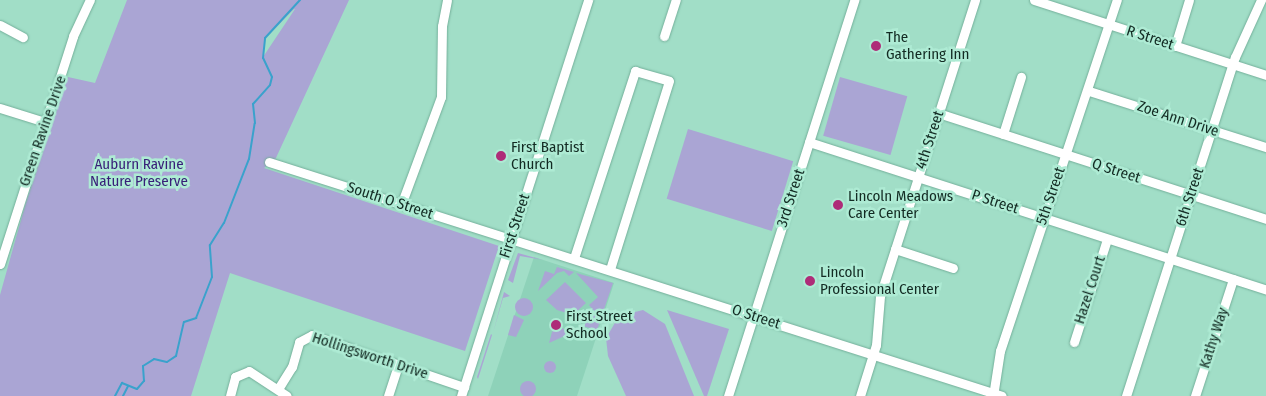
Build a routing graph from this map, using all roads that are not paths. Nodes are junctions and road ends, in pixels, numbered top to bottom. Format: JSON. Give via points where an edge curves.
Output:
{"nodes":[{"id":1,"x":90,"y":0,"type":"edge"},
{"id":2,"x":446,"y":0,"type":"edge"},
{"id":3,"x":588,"y":0,"type":"edge"},
{"id":4,"x":676,"y":0,"type":"edge"},
{"id":5,"x":854,"y":0,"type":"edge"},
{"id":6,"x":975,"y":0,"type":"edge"},
{"id":7,"x":1034,"y":0,"type":"edge"},
{"id":8,"x":1117,"y":0,"type":"edge"},
{"id":9,"x":1189,"y":0,"type":"edge"},
{"id":10,"x":1261,"y":0,"type":"edge"},
{"id":11,"x":0,"y":25,"type":"edge"},
{"id":12,"x":1110,"y":25,"type":"junction"},
{"id":13,"x":23,"y":36,"type":"dead end"},
{"id":14,"x":664,"y":36,"type":"dead end"},
{"id":15,"x":1175,"y":46,"type":"junction"},
{"id":16,"x":1233,"y":65,"type":"junction"},
{"id":17,"x":1266,"y":75,"type":"edge"},
{"id":18,"x":1021,"y":77,"type":"dead end"},
{"id":19,"x":1089,"y":91,"type":"junction"},
{"id":20,"x":0,"y":108,"type":"edge"},
{"id":21,"x":938,"y":113,"type":"junction"},
{"id":22,"x":45,"y":122,"type":"junction"},
{"id":23,"x":1212,"y":130,"type":"junction"},
{"id":24,"x":1003,"y":134,"type":"junction"},
{"id":25,"x":809,"y":142,"type":"junction"},
{"id":26,"x":1266,"y":147,"type":"edge"},
{"id":27,"x":1068,"y":155,"type":"junction"},
{"id":28,"x":269,"y":162,"type":"dead end"},
{"id":29,"x":918,"y":177,"type":"junction"},
{"id":30,"x":1191,"y":195,"type":"junction"},
{"id":31,"x":402,"y":205,"type":"junction"},
{"id":32,"x":1043,"y":218,"type":"junction"},
{"id":33,"x":1266,"y":219,"type":"edge"},
{"id":34,"x":0,"y":226,"type":"edge"},
{"id":35,"x":10,"y":229,"type":"junction"},
{"id":36,"x":1107,"y":238,"type":"junction"},
{"id":37,"x":511,"y":240,"type":"junction"},
{"id":38,"x":895,"y":249,"type":"junction"},
{"id":39,"x":574,"y":258,"type":"junction"},
{"id":40,"x":1170,"y":258,"type":"junction"},
{"id":41,"x":0,"y":264,"type":"edge"},
{"id":42,"x":953,"y":268,"type":"dead end"},
{"id":43,"x":610,"y":269,"type":"junction"},
{"id":44,"x":1233,"y":279,"type":"junction"},
{"id":45,"x":1266,"y":290,"type":"edge"},
{"id":46,"x":754,"y":316,"type":"junction"},
{"id":47,"x":1074,"y":342,"type":"dead end"},
{"id":48,"x":873,"y":355,"type":"junction"},
{"id":49,"x":398,"y":365,"type":"junction"},
{"id":50,"x":464,"y":387,"type":"junction"},
{"id":51,"x":278,"y":389,"type":"junction"},
{"id":52,"x":996,"y":395,"type":"edge"},
{"id":53,"x":230,"y":396,"type":"edge"},
{"id":54,"x":288,"y":396,"type":"edge"},
{"id":55,"x":388,"y":396,"type":"edge"},
{"id":56,"x":461,"y":396,"type":"edge"},
{"id":57,"x":728,"y":396,"type":"edge"},
{"id":58,"x":860,"y":396,"type":"edge"},
{"id":59,"x":1126,"y":396,"type":"edge"},
{"id":60,"x":1195,"y":396,"type":"edge"}],
"edges":[{"from":1,"to":22,"type":"street","name":"Green Ravine Drive"},
{"from":2,"to":31,"type":"street","via":[[442,26],[441,97]]},
{"from":3,"to":37,"type":"street","name":"First Street"},
{"from":4,"to":14,"type":"street"},
{"from":5,"to":25,"type":"street","name":"3rd Street"},
{"from":6,"to":21,"type":"street","name":"4th Street"},
{"from":7,"to":12,"type":"street","name":"R Street"},
{"from":8,"to":12,"type":"street","name":"5th Street"},
{"from":9,"to":15,"type":"street"},
{"from":10,"to":16,"type":"street","name":"6th Street"},
{"from":11,"to":13,"type":"street"},
{"from":12,"to":15,"type":"street","name":"R Street"},
{"from":12,"to":19,"type":"street","name":"5th Street"},
{"from":15,"to":16,"type":"street","name":"R Street"},
{"from":16,"to":17,"type":"street","name":"R Street"},
{"from":16,"to":23,"type":"street","name":"6th Street"},
{"from":18,"to":24,"type":"street"},
{"from":19,"to":23,"type":"street","name":"Zoe Ann Drive"},
{"from":19,"to":27,"type":"street","name":"5th Street"},
{"from":20,"to":22,"type":"street"},
{"from":21,"to":24,"type":"street","name":"Q Street"},
{"from":21,"to":29,"type":"street","name":"4th Street"},
{"from":22,"to":35,"type":"street","name":"Green Ravine Drive"},
{"from":23,"to":26,"type":"street","name":"Zoe Ann Drive"},
{"from":23,"to":30,"type":"street","name":"6th Street"},
{"from":24,"to":27,"type":"street","name":"Q Street"},
{"from":25,"to":29,"type":"street","name":"P Street"},
{"from":25,"to":46,"type":"street","name":"3rd Street"},
{"from":27,"to":30,"type":"street","name":"Q Street"},
{"from":27,"to":32,"type":"street","name":"5th Street"},
{"from":28,"to":31,"type":"street","name":"South O Street"},
{"from":29,"to":32,"type":"street","name":"P Street"},
{"from":29,"to":38,"type":"street","name":"4th Street"},
{"from":30,"to":33,"type":"street","name":"Q Street"},
{"from":30,"to":40,"type":"street","name":"6th Street"},
{"from":31,"to":37,"type":"street","name":"South O Street"},
{"from":32,"to":36,"type":"street","name":"P Street"},
{"from":32,"to":52,"type":"street","name":"5th Street","via":[[1000,351]]},
{"from":34,"to":35,"type":"street"},
{"from":35,"to":41,"type":"street","name":"Green Ravine Drive"},
{"from":36,"to":40,"type":"street","name":"P Street"},
{"from":36,"to":47,"type":"street","name":"Hazel Court"},
{"from":37,"to":39,"type":"street","name":"O Street"},
{"from":37,"to":50,"type":"street","name":"First Street"},
{"from":38,"to":42,"type":"street"},
{"from":38,"to":48,"type":"street","name":"4th Street","via":[[877,306]]},
{"from":39,"to":43,"type":"street","name":"O Street"},
{"from":39,"to":43,"type":"street","via":[[635,71],[669,81]]},
{"from":40,"to":44,"type":"street","name":"P Street"},
{"from":40,"to":59,"type":"street","name":"6th Street"},
{"from":43,"to":46,"type":"street","name":"O Street"},
{"from":44,"to":45,"type":"street","name":"P Street"},
{"from":44,"to":60,"type":"street","name":"Kathy Way"},
{"from":46,"to":48,"type":"street","name":"O Street"},
{"from":46,"to":57,"type":"street","name":"3rd Street"},
{"from":48,"to":52,"type":"street","name":"O Street"},
{"from":48,"to":58,"type":"street","name":"4th Street"},
{"from":49,"to":50,"type":"street","name":"Hollingsworth Drive"},
{"from":49,"to":51,"type":"street","name":"Hollingsworth Drive","via":[[304,336]]},
{"from":49,"to":55,"type":"street"},
{"from":50,"to":56,"type":"street","name":"First Street"},
{"from":51,"to":53,"type":"street","via":[[249,371],[240,371]]},
{"from":51,"to":54,"type":"street"}]}
